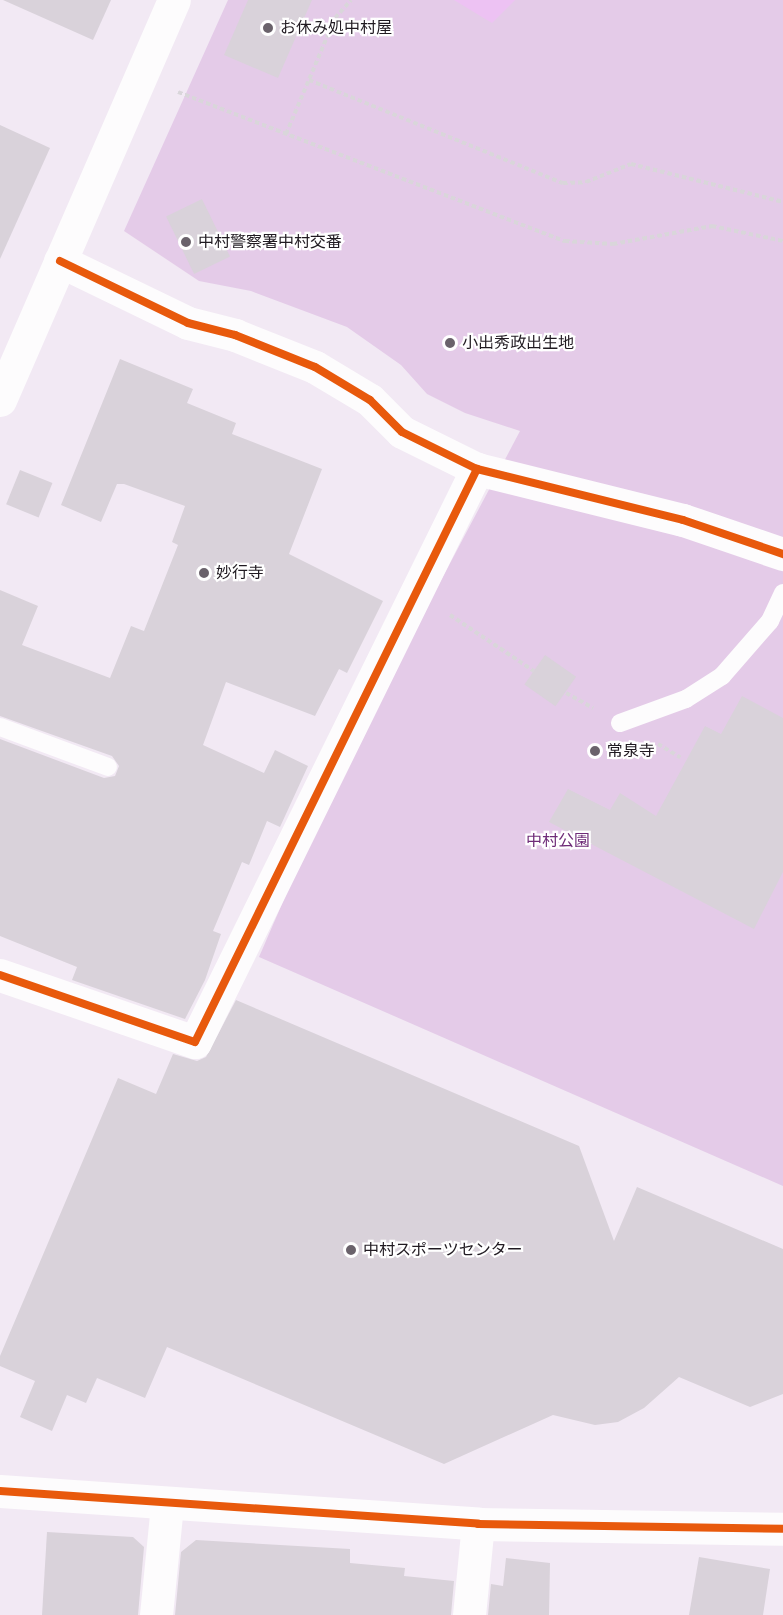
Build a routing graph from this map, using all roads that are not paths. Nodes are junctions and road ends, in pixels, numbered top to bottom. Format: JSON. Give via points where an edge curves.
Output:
{"nodes":[{"id":1,"x":174,"y":0,"type":"edge"},
{"id":2,"x":60,"y":261,"type":"junction"},
{"id":3,"x":0,"y":400,"type":"edge"},
{"id":4,"x":477,"y":469,"type":"junction"},
{"id":5,"x":783,"y":554,"type":"edge"},
{"id":6,"x":783,"y":593,"type":"edge"},
{"id":7,"x":620,"y":723,"type":"dead end"},
{"id":8,"x":0,"y":727,"type":"edge"},
{"id":9,"x":108,"y":767,"type":"dead end"},
{"id":10,"x":0,"y":975,"type":"edge"},
{"id":11,"x":0,"y":1491,"type":"edge"},
{"id":12,"x":167,"y":1504,"type":"junction"},
{"id":13,"x":478,"y":1524,"type":"junction"},
{"id":14,"x":783,"y":1529,"type":"edge"},
{"id":15,"x":156,"y":1615,"type":"edge"},
{"id":16,"x":469,"y":1615,"type":"edge"}],
"edges":[{"from":1,"to":2,"type":"street"},
{"from":2,"to":3,"type":"street"},
{"from":2,"to":4,"type":"street","via":[[188,322],[235,335],[315,367],[370,400],[402,432]]},
{"from":4,"to":5,"type":"street","via":[[683,519]]},
{"from":4,"to":10,"type":"street","via":[[195,1042]]},
{"from":6,"to":7,"type":"lane","via":[[771,621],[722,676],[686,699]]},
{"from":8,"to":9,"type":"lane"},
{"from":11,"to":12,"type":"street"},
{"from":12,"to":13,"type":"street"},
{"from":12,"to":15,"type":"street"},
{"from":13,"to":14,"type":"street"},
{"from":13,"to":16,"type":"street"}]}
